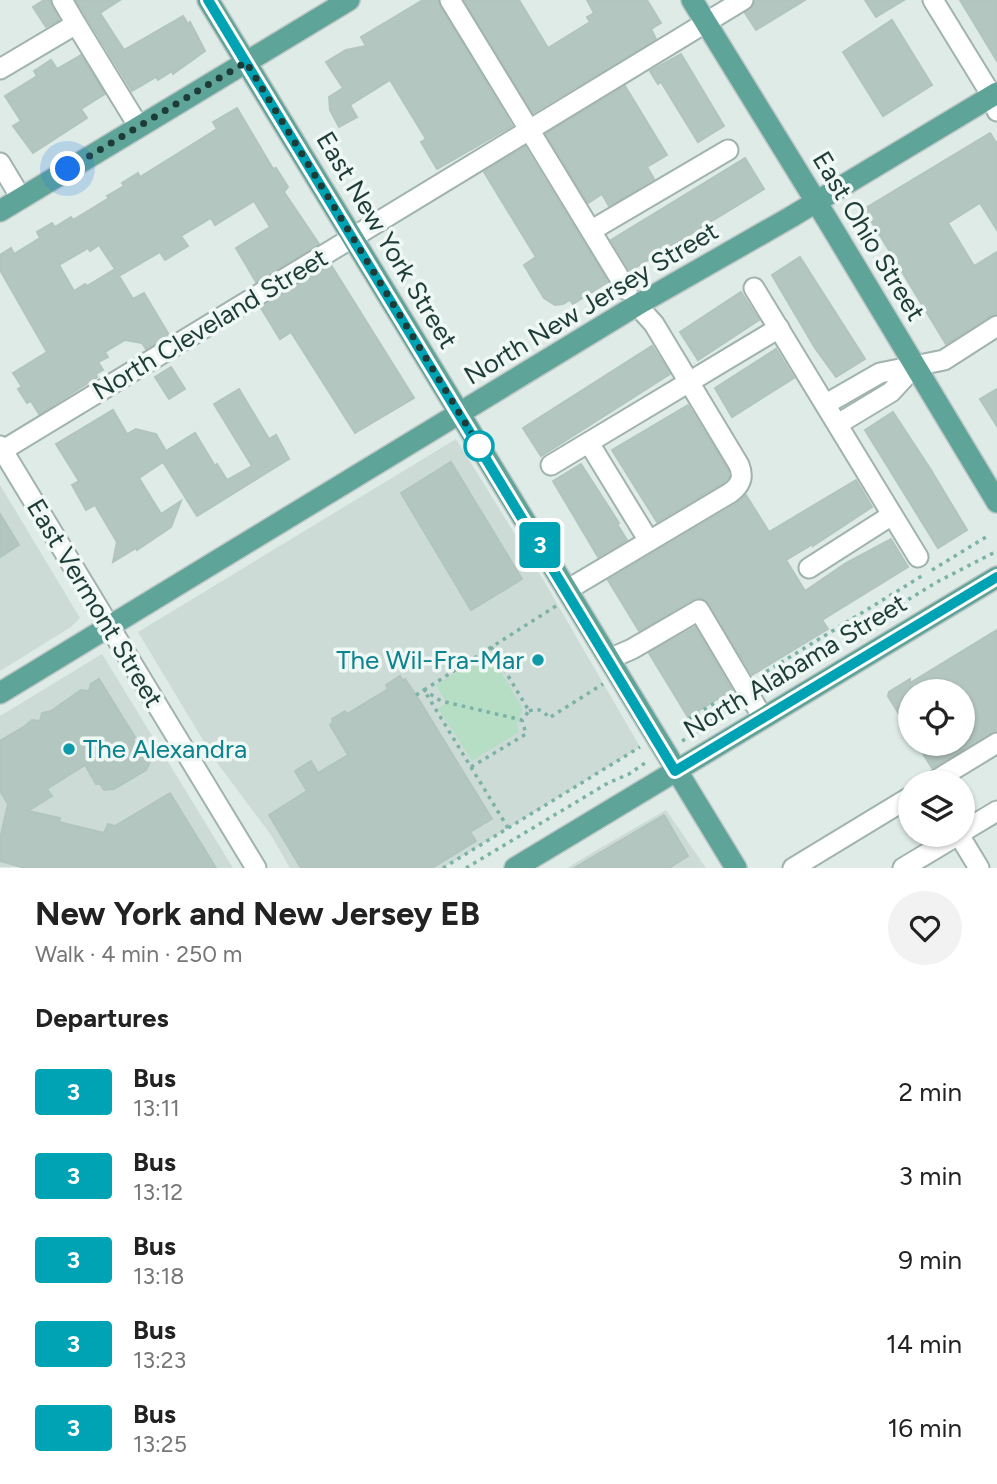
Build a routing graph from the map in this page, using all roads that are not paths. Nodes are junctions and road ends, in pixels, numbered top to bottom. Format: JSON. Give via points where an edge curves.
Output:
{"nodes":[{"id":1,"x":62,"y":0,"type":"edge"},
{"id":2,"x":208,"y":0,"type":"edge"},
{"id":3,"x":349,"y":0,"type":"edge"},
{"id":4,"x":450,"y":0,"type":"edge"},
{"id":5,"x":692,"y":0,"type":"edge"},
{"id":6,"x":743,"y":0,"type":"edge"},
{"id":7,"x":933,"y":0,"type":"edge"},
{"id":8,"x":705,"y":23,"type":"junction"},
{"id":9,"x":76,"y":24,"type":"junction"},
{"id":10,"x":246,"y":62,"type":"junction"},
{"id":11,"x":0,"y":69,"type":"edge"},
{"id":12,"x":995,"y":100,"type":"edge"},
{"id":13,"x":139,"y":127,"type":"junction"},
{"id":14,"x":531,"y":129,"type":"junction"},
{"id":15,"x":728,"y":150,"type":"dead end"},
{"id":16,"x":0,"y":163,"type":"edge"},
{"id":17,"x":21,"y":198,"type":"junction"},
{"id":18,"x":816,"y":202,"type":"junction"},
{"id":19,"x":0,"y":211,"type":"edge"},
{"id":20,"x":592,"y":230,"type":"junction"},
{"id":21,"x":352,"y":237,"type":"junction"},
{"id":22,"x":754,"y":288,"type":"dead end"},
{"id":23,"x":632,"y":298,"type":"junction"},
{"id":24,"x":997,"y":326,"type":"edge"},
{"id":25,"x":779,"y":328,"type":"junction"},
{"id":26,"x":915,"y":366,"type":"junction"},
{"id":27,"x":690,"y":383,"type":"junction"},
{"id":28,"x":826,"y":404,"type":"junction"},
{"id":29,"x":460,"y":414,"type":"junction"},
{"id":30,"x":838,"y":424,"type":"junction"},
{"id":31,"x":589,"y":443,"type":"junction"},
{"id":32,"x":1,"y":449,"type":"edge"},
{"id":33,"x":551,"y":465,"type":"dead end"},
{"id":34,"x":997,"y":502,"type":"edge"},
{"id":35,"x":892,"y":515,"type":"junction"},
{"id":36,"x":649,"y":541,"type":"junction"},
{"id":37,"x":918,"y":557,"type":"dead end"},
{"id":38,"x":809,"y":568,"type":"dead end"},
{"id":39,"x":997,"y":577,"type":"edge"},
{"id":40,"x":563,"y":597,"type":"junction"},
{"id":41,"x":108,"y":627,"type":"junction"},
{"id":42,"x":609,"y":659,"type":"junction"},
{"id":43,"x":0,"y":693,"type":"edge"},
{"id":44,"x":763,"y":718,"type":"junction"},
{"id":45,"x":997,"y":743,"type":"edge"},
{"id":46,"x":953,"y":770,"type":"edge"},
{"id":47,"x":675,"y":771,"type":"junction"},
{"id":48,"x":898,"y":804,"type":"edge"},
{"id":49,"x":997,"y":811,"type":"edge"},
{"id":50,"x":975,"y":825,"type":"edge"},
{"id":51,"x":938,"y":847,"type":"edge"},
{"id":52,"x":967,"y":847,"type":"edge"},
{"id":53,"x":256,"y":868,"type":"edge"},
{"id":54,"x":515,"y":868,"type":"edge"},
{"id":55,"x":736,"y":868,"type":"edge"},
{"id":56,"x":793,"y":868,"type":"edge"},
{"id":57,"x":903,"y":868,"type":"edge"},
{"id":58,"x":979,"y":868,"type":"edge"}],
"edges":[{"from":1,"to":9,"type":"street"},
{"from":2,"to":10,"type":"main road","name":"East New York Street"},
{"from":3,"to":10,"type":"main road"},
{"from":4,"to":14,"type":"street"},
{"from":5,"to":8,"type":"main road","name":"East Ohio Street"},
{"from":6,"to":8,"type":"street","name":"North Cleveland Street"},
{"from":7,"to":12,"type":"street"},
{"from":8,"to":14,"type":"street","name":"North Cleveland Street"},
{"from":8,"to":18,"type":"main road","name":"East Ohio Street"},
{"from":9,"to":11,"type":"street"},
{"from":9,"to":13,"type":"street"},
{"from":10,"to":13,"type":"main road"},
{"from":10,"to":21,"type":"main road","name":"East New York Street"},
{"from":12,"to":18,"type":"main road","name":"North New Jersey Street"},
{"from":13,"to":17,"type":"main road"},
{"from":14,"to":20,"type":"street"},
{"from":14,"to":21,"type":"street","name":"North Cleveland Street"},
{"from":15,"to":20,"type":"street"},
{"from":16,"to":17,"type":"street"},
{"from":17,"to":19,"type":"main road"},
{"from":18,"to":23,"type":"main road","name":"North New Jersey Street"},
{"from":18,"to":26,"type":"main road","name":"East Ohio Street"},
{"from":20,"to":23,"type":"street"},
{"from":21,"to":29,"type":"main road","name":"East New York Street"},
{"from":21,"to":32,"type":"street","name":"North Cleveland Street"},
{"from":22,"to":25,"type":"street"},
{"from":23,"to":27,"type":"street","via":[[654,324]]},
{"from":23,"to":29,"type":"main road","name":"North New Jersey Street"},
{"from":24,"to":26,"type":"street","via":[[944,360]]},
{"from":25,"to":27,"type":"street"},
{"from":25,"to":28,"type":"street"},
{"from":26,"to":28,"type":"street","via":[[880,373]]},
{"from":26,"to":30,"type":"street","via":[[891,392]]},
{"from":26,"to":34,"type":"main road","name":"East Ohio Street"},
{"from":27,"to":31,"type":"street"},
{"from":27,"to":36,"type":"street","via":[[743,475],[730,493]]},
{"from":28,"to":30,"type":"street"},
{"from":29,"to":40,"type":"main road","name":"East New York Street"},
{"from":29,"to":41,"type":"main road","name":"North New Jersey Street"},
{"from":30,"to":35,"type":"street"},
{"from":31,"to":33,"type":"street"},
{"from":31,"to":36,"type":"street"},
{"from":32,"to":41,"type":"street","name":"East Vermont Street"},
{"from":35,"to":37,"type":"street"},
{"from":35,"to":38,"type":"street"},
{"from":36,"to":40,"type":"street"},
{"from":39,"to":44,"type":"main road","name":"North Alabama Street"},
{"from":40,"to":42,"type":"main road","name":"East New York Street"},
{"from":41,"to":43,"type":"main road","name":"North New Jersey Street"},
{"from":41,"to":53,"type":"street","name":"East Vermont Street"},
{"from":42,"to":44,"type":"street","via":[[699,610]]},
{"from":42,"to":47,"type":"main road","name":"East New York Street"},
{"from":44,"to":47,"type":"main road","name":"North Alabama Street"},
{"from":45,"to":46,"type":"street"},
{"from":47,"to":54,"type":"main road","name":"North Alabama Street"},
{"from":47,"to":55,"type":"main road","name":"East New York Street"},
{"from":48,"to":56,"type":"street"},
{"from":49,"to":50,"type":"street"},
{"from":51,"to":57,"type":"street"},
{"from":52,"to":58,"type":"street"}]}
